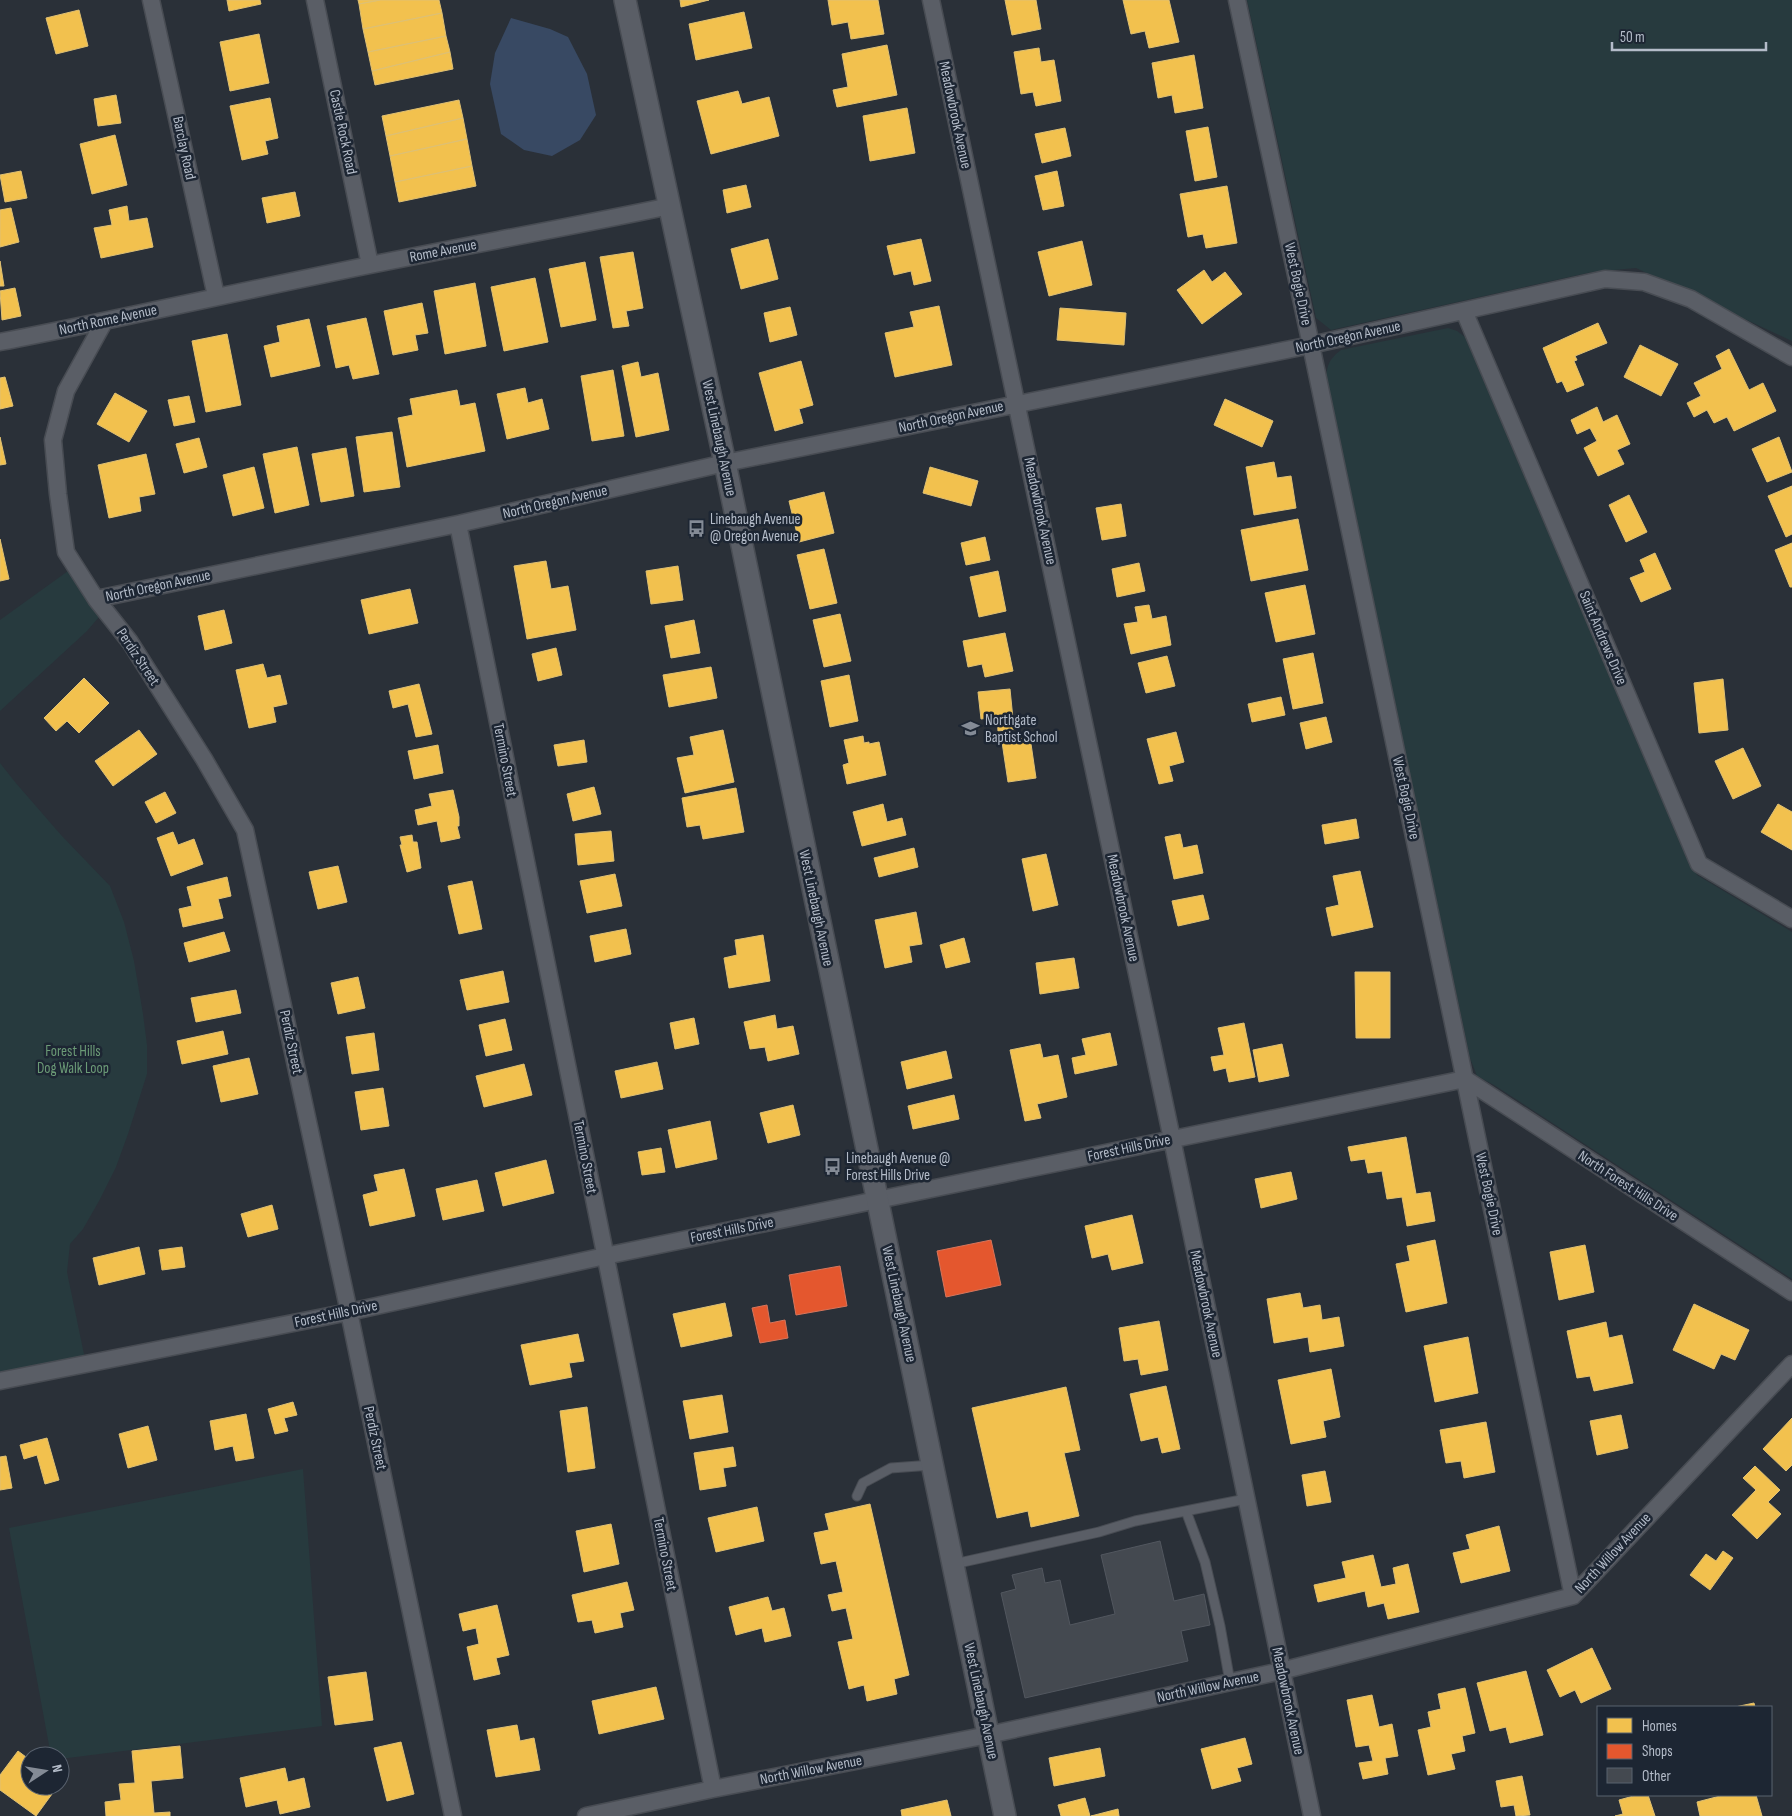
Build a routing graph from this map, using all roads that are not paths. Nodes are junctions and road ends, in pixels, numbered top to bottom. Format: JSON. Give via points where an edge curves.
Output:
{"nodes":[{"id":1,"x":151,"y":0,"type":"edge"},
{"id":2,"x":315,"y":0,"type":"edge"},
{"id":3,"x":625,"y":0,"type":"edge"},
{"id":4,"x":931,"y":0,"type":"edge"},
{"id":5,"x":1237,"y":0,"type":"edge"},
{"id":6,"x":670,"y":206,"type":"junction"},
{"id":7,"x":370,"y":265,"type":"junction"},
{"id":8,"x":216,"y":296,"type":"junction"},
{"id":9,"x":1464,"y":311,"type":"junction"},
{"id":10,"x":104,"y":322,"type":"junction"},
{"id":11,"x":0,"y":342,"type":"edge"},
{"id":12,"x":1311,"y":345,"type":"junction"},
{"id":13,"x":1792,"y":357,"type":"edge"},
{"id":14,"x":1018,"y":404,"type":"junction"},
{"id":15,"x":724,"y":463,"type":"junction"},
{"id":16,"x":458,"y":524,"type":"junction"},
{"id":17,"x":96,"y":599,"type":"junction"},
{"id":18,"x":1792,"y":919,"type":"edge"},
{"id":19,"x":1465,"y":1079,"type":"junction"},
{"id":20,"x":1172,"y":1138,"type":"junction"},
{"id":21,"x":877,"y":1201,"type":"junction"},
{"id":22,"x":605,"y":1256,"type":"junction"},
{"id":23,"x":1792,"y":1292,"type":"edge"},
{"id":24,"x":349,"y":1312,"type":"junction"},
{"id":25,"x":1792,"y":1364,"type":"edge"},
{"id":26,"x":0,"y":1381,"type":"edge"},
{"id":27,"x":932,"y":1465,"type":"junction"},
{"id":28,"x":857,"y":1496,"type":"dead end"},
{"id":29,"x":1246,"y":1499,"type":"junction"},
{"id":30,"x":1186,"y":1511,"type":"junction"},
{"id":31,"x":953,"y":1564,"type":"junction"},
{"id":32,"x":1574,"y":1596,"type":"junction"},
{"id":33,"x":1281,"y":1671,"type":"junction"},
{"id":34,"x":1230,"y":1682,"type":"junction"},
{"id":35,"x":988,"y":1735,"type":"junction"},
{"id":36,"x":713,"y":1789,"type":"junction"},
{"id":37,"x":453,"y":1816,"type":"edge"},
{"id":38,"x":586,"y":1816,"type":"edge"},
{"id":39,"x":1005,"y":1816,"type":"edge"},
{"id":40,"x":1312,"y":1816,"type":"edge"}],
"edges":[{"from":1,"to":8,"type":"street","name":"Barclay Road"},
{"from":2,"to":7,"type":"street","name":"Castle Rock Road"},
{"from":3,"to":6,"type":"street","name":"West Linebaugh Avenue"},
{"from":4,"to":14,"type":"street","name":"Meadowbrook Avenue"},
{"from":5,"to":12,"type":"street","name":"West Bogie Drive"},
{"from":6,"to":7,"type":"street","name":"Rome Avenue"},
{"from":6,"to":15,"type":"street","name":"West Linebaugh Avenue"},
{"from":7,"to":8,"type":"street","name":"Rome Avenue"},
{"from":8,"to":10,"type":"street","name":"North Rome Avenue"},
{"from":9,"to":12,"type":"street","name":"North Oregon Avenue"},
{"from":9,"to":13,"type":"street","name":"North Oregon Avenue","via":[[1605,279],[1644,282],[1691,299]]},
{"from":9,"to":18,"type":"street","name":"Saint Andrews Drive","via":[[1699,864]]},
{"from":10,"to":11,"type":"street","name":"North Rome Avenue"},
{"from":10,"to":17,"type":"street","name":"Perdiz Street","via":[[66,391],[53,440],[66,552]]},
{"from":12,"to":14,"type":"street","name":"North Oregon Avenue"},
{"from":12,"to":19,"type":"street","name":"West Bogie Drive"},
{"from":14,"to":15,"type":"street","name":"North Oregon Avenue"},
{"from":14,"to":20,"type":"street","name":"Meadowbrook Avenue"},
{"from":15,"to":16,"type":"street","name":"North Oregon Avenue"},
{"from":15,"to":21,"type":"street","name":"West Linebaugh Avenue"},
{"from":16,"to":17,"type":"street","name":"North Oregon Avenue"},
{"from":16,"to":22,"type":"street","name":"Termino Street"},
{"from":17,"to":24,"type":"street","name":"Perdiz Street","via":[[130,642],[204,758],[245,830]]},
{"from":19,"to":20,"type":"street","name":"Forest Hills Drive"},
{"from":19,"to":23,"type":"street","name":"North Forest Hills Drive"},
{"from":19,"to":32,"type":"street","name":"West Bogie Drive"},
{"from":20,"to":21,"type":"street","name":"Forest Hills Drive"},
{"from":20,"to":29,"type":"street","name":"Meadowbrook Avenue"},
{"from":21,"to":22,"type":"street","name":"Forest Hills Drive"},
{"from":21,"to":27,"type":"street","name":"West Linebaugh Avenue"},
{"from":22,"to":24,"type":"street","name":"Forest Hills Drive"},
{"from":22,"to":36,"type":"street","name":"Termino Street"},
{"from":24,"to":26,"type":"street","name":"Forest Hills Drive"},
{"from":24,"to":37,"type":"street","name":"Perdiz Street"},
{"from":25,"to":32,"type":"street","name":"North Willow Avenue"},
{"from":27,"to":28,"type":"lane","via":[[891,1468],[863,1483]]},
{"from":27,"to":31,"type":"street","name":"West Linebaugh Avenue"},
{"from":29,"to":30,"type":"lane"},
{"from":29,"to":33,"type":"street","name":"Meadowbrook Avenue"},
{"from":30,"to":31,"type":"lane"},
{"from":30,"to":34,"type":"lane","via":[[1205,1562]]},
{"from":31,"to":35,"type":"street","name":"West Linebaugh Avenue"},
{"from":32,"to":33,"type":"street","name":"North Willow Avenue"},
{"from":33,"to":34,"type":"street","name":"North Willow Avenue"},
{"from":33,"to":40,"type":"street","name":"Meadowbrook Avenue"},
{"from":34,"to":35,"type":"street","name":"North Willow Avenue"},
{"from":35,"to":36,"type":"street","name":"North Willow Avenue"},
{"from":35,"to":39,"type":"street","name":"West Linebaugh Avenue"},
{"from":36,"to":38,"type":"street","name":"North Willow Avenue"}]}
